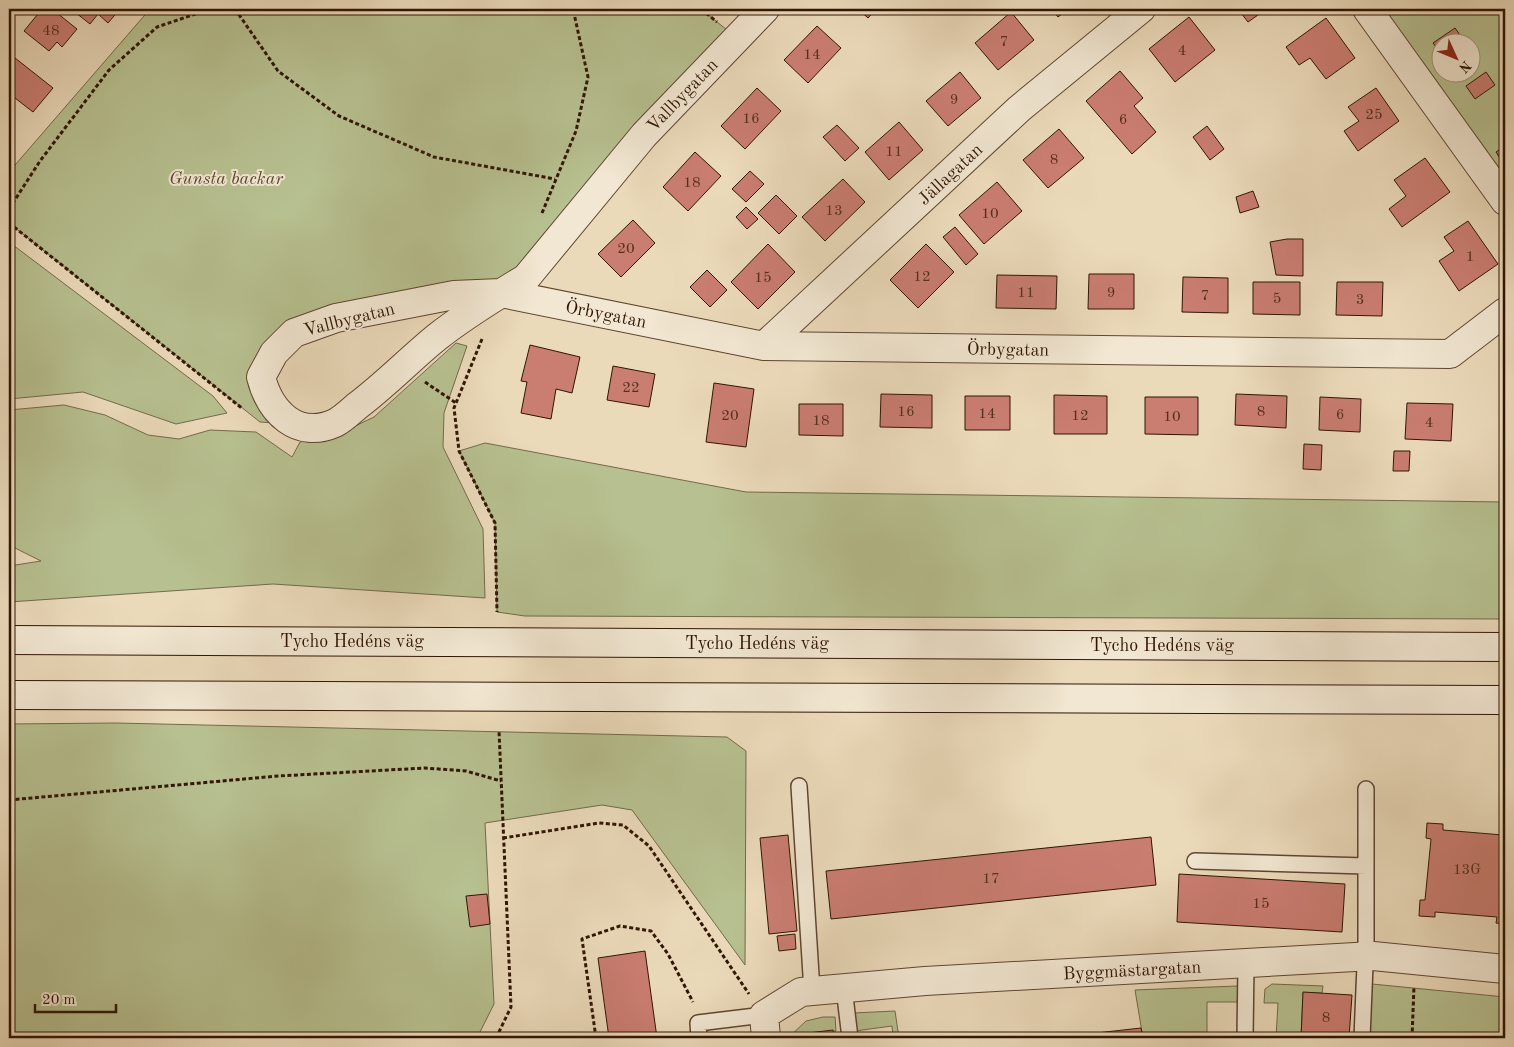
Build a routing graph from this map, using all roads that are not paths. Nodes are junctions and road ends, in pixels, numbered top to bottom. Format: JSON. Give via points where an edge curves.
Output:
{"nodes":[{"id":1,"x":765,"y":9,"type":"edge"},
{"id":2,"x":1141,"y":9,"type":"edge"},
{"id":3,"x":1368,"y":9,"type":"edge"},
{"id":4,"x":1505,"y":201,"type":"edge"},
{"id":5,"x":501,"y":293,"type":"junction"},
{"id":6,"x":1505,"y":312,"type":"edge"},
{"id":7,"x":764,"y":346,"type":"junction"},
{"id":8,"x":9,"y":640,"type":"edge"},
{"id":9,"x":1505,"y":647,"type":"edge"},
{"id":10,"x":9,"y":695,"type":"edge"},
{"id":11,"x":1505,"y":700,"type":"edge"},
{"id":12,"x":799,"y":786,"type":"dead end"},
{"id":13,"x":1366,"y":789,"type":"dead end"},
{"id":14,"x":1195,"y":861,"type":"dead end"},
{"id":15,"x":1366,"y":866,"type":"junction"},
{"id":16,"x":1366,"y":956,"type":"junction"},
{"id":17,"x":1246,"y":964,"type":"junction"},
{"id":18,"x":1505,"y":969,"type":"edge"},
{"id":19,"x":844,"y":988,"type":"junction"},
{"id":20,"x":812,"y":991,"type":"junction"},
{"id":21,"x":760,"y":1016,"type":"edge"},
{"id":22,"x":699,"y":1038,"type":"edge"},
{"id":23,"x":850,"y":1038,"type":"edge"},
{"id":24,"x":1245,"y":1038,"type":"edge"},
{"id":25,"x":1362,"y":1038,"type":"edge"}],
"edges":[{"from":1,"to":5,"type":"street","name":"Vallbygatan","via":[[644,135],[526,278]]},
{"from":2,"to":7,"type":"street","name":"Jällagatan","via":[[1019,109]]},
{"from":3,"to":4,"type":"street"},
{"from":5,"to":5,"type":"street","name":"Vallbygatan","via":[[438,336],[336,422],[313,428],[291,424],[264,390],[261,377],[274,353],[294,333],[336,318],[454,295]]},
{"from":5,"to":7,"type":"street","name":"Örbygatan"},
{"from":6,"to":7,"type":"street","name":"Örbygatan","via":[[1450,354]]},
{"from":8,"to":9,"type":"street","name":"Tycho Hedéns väg"},
{"from":10,"to":11,"type":"street"},
{"from":12,"to":20,"type":"lane"},
{"from":13,"to":15,"type":"lane"},
{"from":14,"to":15,"type":"lane"},
{"from":15,"to":16,"type":"lane"},
{"from":16,"to":17,"type":"street","name":"Byggmästargatan"},
{"from":16,"to":18,"type":"street","name":"Byggmästargatan"},
{"from":16,"to":25,"type":"lane"},
{"from":17,"to":19,"type":"street","name":"Byggmästargatan"},
{"from":17,"to":24,"type":"lane"},
{"from":19,"to":20,"type":"street","name":"Byggmästargatan"},
{"from":19,"to":23,"type":"lane"},
{"from":20,"to":21,"type":"street","name":"Byggmästargatan","via":[[801,992]]},
{"from":21,"to":22,"type":"lane","via":[[698,1024]]}]}
